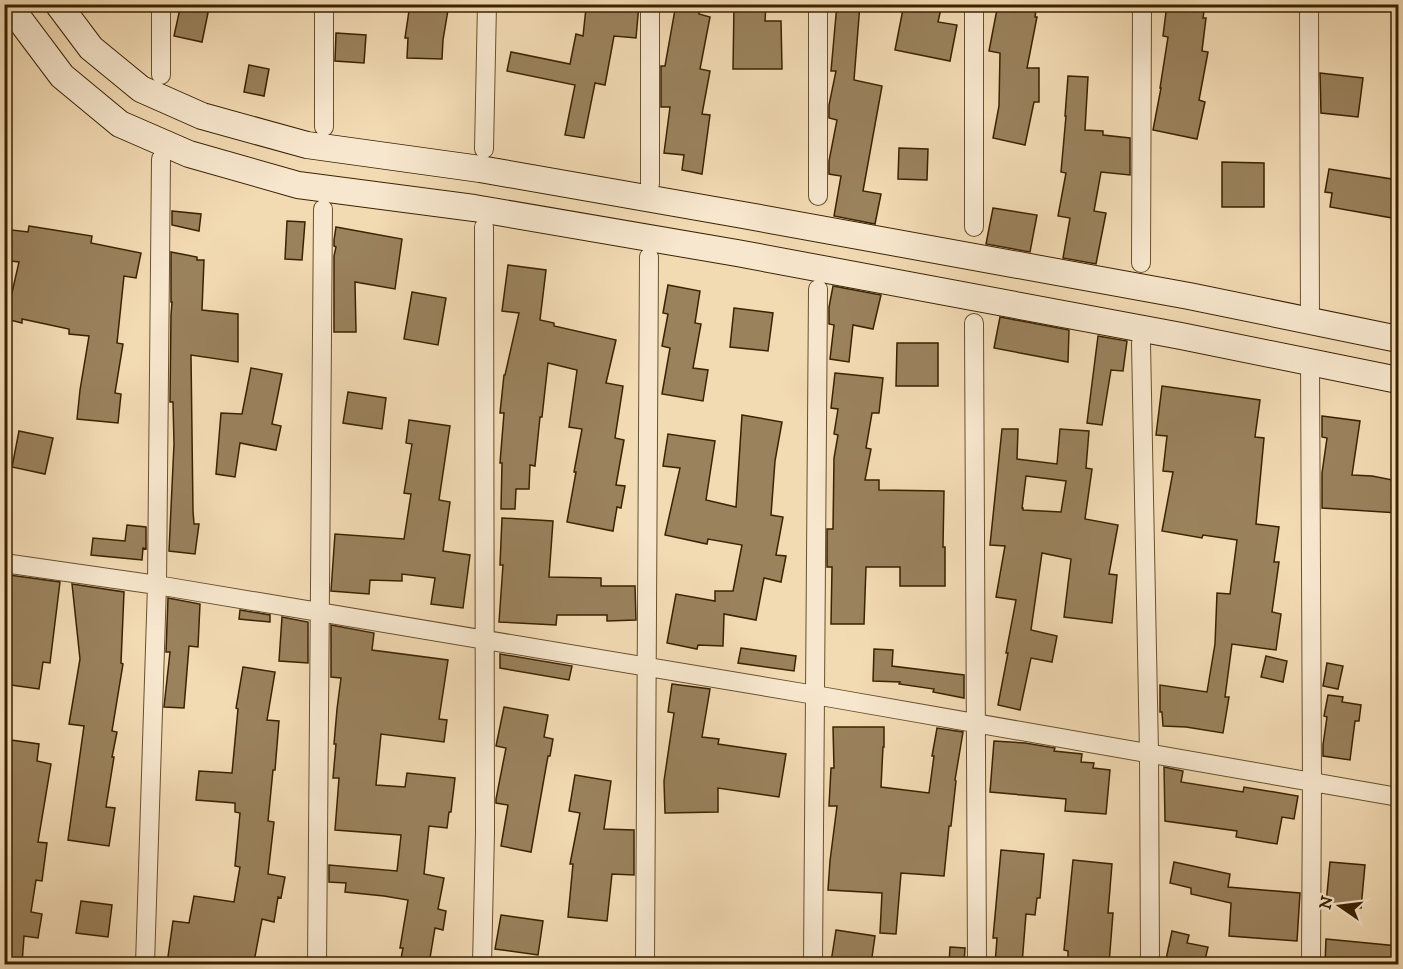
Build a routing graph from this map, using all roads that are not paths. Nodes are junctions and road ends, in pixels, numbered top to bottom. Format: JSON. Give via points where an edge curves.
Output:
{"nodes":[{"id":1,"x":8,"y":4,"type":"edge"},
{"id":2,"x":58,"y":4,"type":"edge"},
{"id":3,"x":161,"y":4,"type":"edge"},
{"id":4,"x":324,"y":4,"type":"edge"},
{"id":5,"x":488,"y":4,"type":"edge"},
{"id":6,"x":650,"y":4,"type":"edge"},
{"id":7,"x":818,"y":4,"type":"edge"},
{"id":8,"x":974,"y":4,"type":"edge"},
{"id":9,"x":1142,"y":4,"type":"edge"},
{"id":10,"x":1309,"y":4,"type":"edge"},
{"id":11,"x":161,"y":75,"type":"dead end"},
{"id":12,"x":324,"y":127,"type":"dead end"},
{"id":13,"x":484,"y":149,"type":"dead end"},
{"id":14,"x":161,"y":159,"type":"dead end"},
{"id":15,"x":650,"y":184,"type":"dead end"},
{"id":16,"x":818,"y":196,"type":"dead end"},
{"id":17,"x":323,"y":209,"type":"dead end"},
{"id":18,"x":743,"y":215,"type":"junction"},
{"id":19,"x":484,"y":227,"type":"dead end"},
{"id":20,"x":974,"y":227,"type":"dead end"},
{"id":21,"x":737,"y":253,"type":"junction"},
{"id":22,"x":649,"y":257,"type":"dead end"},
{"id":23,"x":1141,"y":263,"type":"dead end"},
{"id":24,"x":818,"y":290,"type":"dead end"},
{"id":25,"x":1310,"y":321,"type":"junction"},
{"id":26,"x":974,"y":322,"type":"dead end"},
{"id":27,"x":1398,"y":339,"type":"edge"},
{"id":28,"x":1141,"y":343,"type":"dead end"},
{"id":29,"x":1310,"y":362,"type":"junction"},
{"id":30,"x":1398,"y":380,"type":"edge"},
{"id":31,"x":4,"y":563,"type":"edge"},
{"id":32,"x":157,"y":585,"type":"junction"},
{"id":33,"x":320,"y":612,"type":"junction"},
{"id":34,"x":484,"y":640,"type":"junction"},
{"id":35,"x":647,"y":667,"type":"junction"},
{"id":36,"x":814,"y":695,"type":"junction"},
{"id":37,"x":976,"y":723,"type":"junction"},
{"id":38,"x":1149,"y":753,"type":"junction"},
{"id":39,"x":1312,"y":781,"type":"junction"},
{"id":40,"x":1398,"y":797,"type":"edge"},
{"id":41,"x":146,"y":964,"type":"edge"},
{"id":42,"x":317,"y":964,"type":"edge"},
{"id":43,"x":482,"y":964,"type":"edge"},
{"id":44,"x":645,"y":964,"type":"edge"},
{"id":45,"x":813,"y":964,"type":"edge"},
{"id":46,"x":977,"y":964,"type":"edge"},
{"id":47,"x":1150,"y":964,"type":"edge"},
{"id":48,"x":1311,"y":964,"type":"edge"}],
"edges":[{"from":1,"to":21,"type":"main road","via":[[62,76],[120,124],[189,154],[298,184],[474,208]]},
{"from":2,"to":18,"type":"main road","via":[[91,48],[141,89],[202,116],[307,145],[480,168]]},
{"from":3,"to":11,"type":"street"},
{"from":4,"to":12,"type":"street"},
{"from":5,"to":13,"type":"street"},
{"from":6,"to":15,"type":"street"},
{"from":7,"to":16,"type":"street"},
{"from":8,"to":20,"type":"street"},
{"from":9,"to":23,"type":"street"},
{"from":10,"to":25,"type":"street"},
{"from":14,"to":32,"type":"street"},
{"from":17,"to":33,"type":"street"},
{"from":18,"to":21,"type":"main road"},
{"from":18,"to":25,"type":"main road"},
{"from":19,"to":34,"type":"street"},
{"from":21,"to":29,"type":"main road"},
{"from":22,"to":35,"type":"street"},
{"from":24,"to":36,"type":"street"},
{"from":25,"to":27,"type":"main road"},
{"from":26,"to":37,"type":"street"},
{"from":28,"to":38,"type":"street"},
{"from":29,"to":30,"type":"main road"},
{"from":29,"to":39,"type":"street"},
{"from":31,"to":32,"type":"street"},
{"from":32,"to":33,"type":"street"},
{"from":32,"to":41,"type":"street"},
{"from":33,"to":34,"type":"street"},
{"from":33,"to":42,"type":"street"},
{"from":34,"to":35,"type":"street"},
{"from":34,"to":43,"type":"street"},
{"from":35,"to":36,"type":"street"},
{"from":35,"to":44,"type":"street"},
{"from":36,"to":37,"type":"street"},
{"from":36,"to":45,"type":"street"},
{"from":37,"to":38,"type":"street"},
{"from":37,"to":46,"type":"street"},
{"from":38,"to":39,"type":"street"},
{"from":38,"to":47,"type":"street"},
{"from":39,"to":40,"type":"street"},
{"from":39,"to":48,"type":"street"}]}
